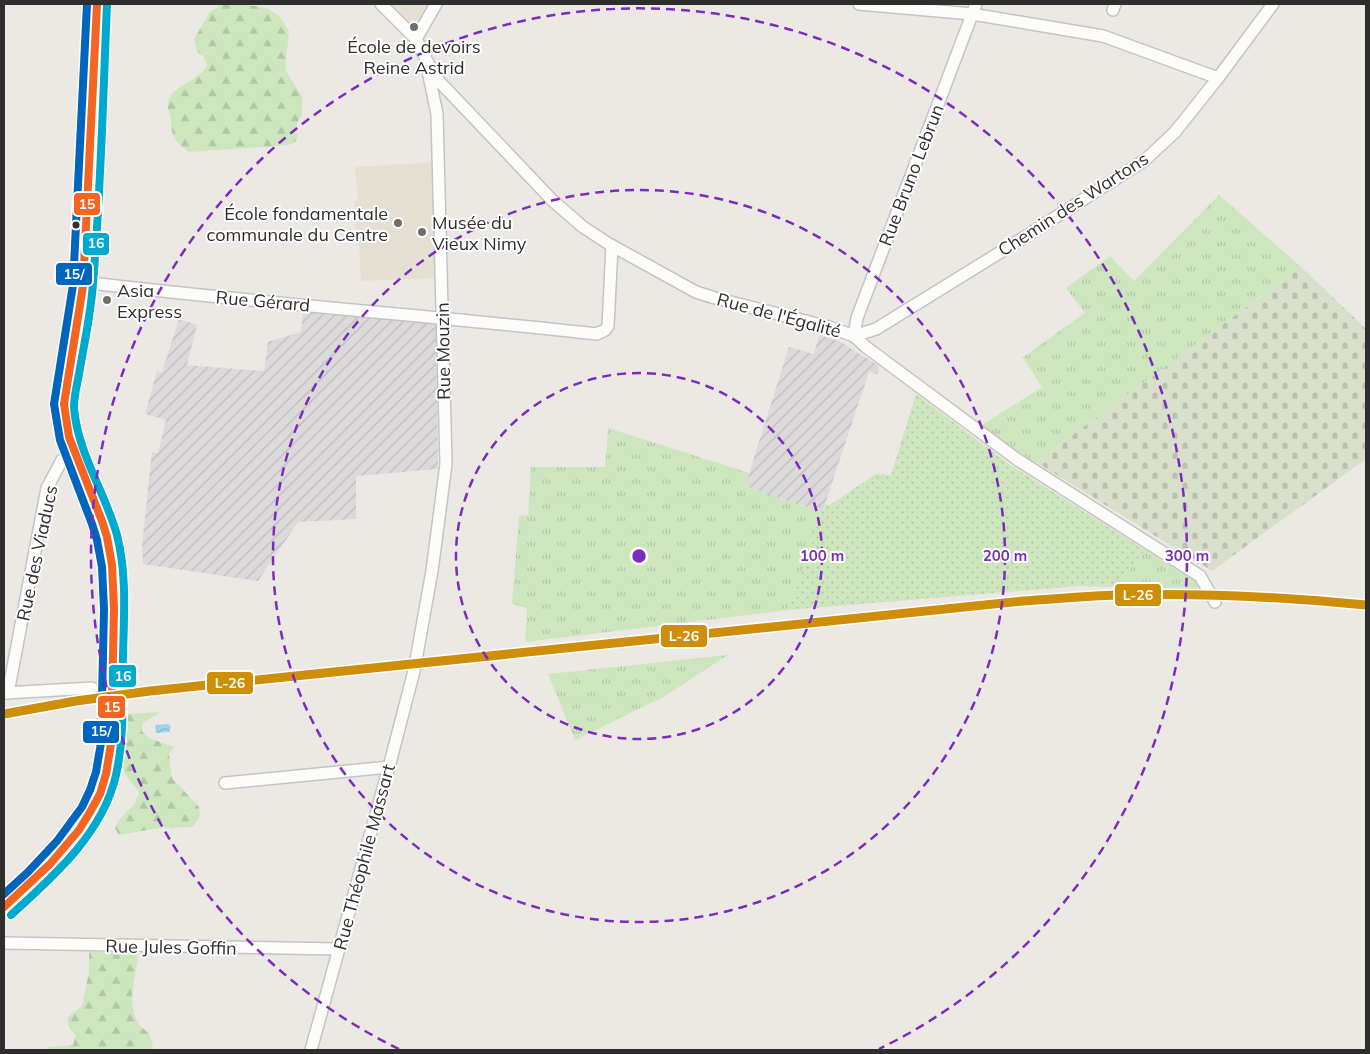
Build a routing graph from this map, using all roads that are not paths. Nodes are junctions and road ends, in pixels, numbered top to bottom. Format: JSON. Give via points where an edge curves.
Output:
{"nodes":[{"id":1,"x":96,"y":4,"type":"edge"},
{"id":2,"x":381,"y":4,"type":"edge"},
{"id":3,"x":436,"y":4,"type":"edge"},
{"id":4,"x":440,"y":4,"type":"edge"},
{"id":5,"x":859,"y":4,"type":"edge"},
{"id":6,"x":1273,"y":4,"type":"edge"},
{"id":7,"x":974,"y":9,"type":"edge"},
{"id":8,"x":430,"y":16,"type":"junction"},
{"id":9,"x":416,"y":39,"type":"junction"},
{"id":10,"x":1218,"y":78,"type":"junction"},
{"id":11,"x":612,"y":246,"type":"junction"},
{"id":12,"x":83,"y":282,"type":"junction"},
{"id":13,"x":443,"y":317,"type":"junction"},
{"id":14,"x":854,"y":336,"type":"junction"},
{"id":15,"x":74,"y":450,"type":"junction"},
{"id":16,"x":1215,"y":602,"type":"dead end"},
{"id":17,"x":416,"y":664,"type":"joint"},
{"id":18,"x":92,"y":688,"type":"dead end"},
{"id":19,"x":6,"y":693,"type":"edge"},
{"id":20,"x":389,"y":767,"type":"junction"},
{"id":21,"x":225,"y":783,"type":"dead end"},
{"id":22,"x":6,"y":902,"type":"edge"},
{"id":23,"x":4,"y":943,"type":"edge"},
{"id":24,"x":339,"y":950,"type":"junction"},
{"id":25,"x":311,"y":1050,"type":"edge"}],
"edges":[{"from":1,"to":12,"type":"main road","name":"Rue des Viaducs"},
{"from":2,"to":9,"type":"street"},
{"from":3,"to":8,"type":"street"},
{"from":4,"to":8,"type":"street"},
{"from":5,"to":7,"type":"street"},
{"from":6,"to":10,"type":"street","name":"Chemin des Wartons"},
{"from":7,"to":10,"type":"street","via":[[1103,36]]},
{"from":7,"to":14,"type":"street","name":"Rue Bruno Lebrun","via":[[857,318]]},
{"from":8,"to":9,"type":"street"},
{"from":9,"to":11,"type":"street","name":"Rue de l'Égalité","via":[[435,77],[552,200],[583,227]]},
{"from":9,"to":13,"type":"street","name":"Rue Mouzin","via":[[428,71],[437,114]]},
{"from":10,"to":14,"type":"street","name":"Chemin des Wartons","via":[[1175,132],[1145,160],[876,329]]},
{"from":11,"to":13,"type":"street","name":"Rue Gérard","via":[[608,326],[602,333]]},
{"from":11,"to":14,"type":"street","name":"Rue de l'Égalité","via":[[696,292]]},
{"from":12,"to":13,"type":"street","name":"Rue Gérard"},
{"from":12,"to":15,"type":"main road","name":"Rue des Viaducs","via":[[64,404],[64,416]]},
{"from":13,"to":17,"type":"street","name":"Rue Mouzin","via":[[446,464]]},
{"from":14,"to":16,"type":"street","name":"Rue de l'Égalité","via":[[1018,460],[1200,576]]},
{"from":15,"to":19,"type":"street","name":"Rue des Viaducs","via":[[62,460],[47,488]]},
{"from":15,"to":22,"type":"main road","name":"Rue des Viaducs","via":[[101,517],[111,560],[114,614],[110,756],[100,792],[83,824],[54,859]]},
{"from":17,"to":20,"type":"street","name":"Rue Théophile Massart"},
{"from":18,"to":19,"type":"street"},
{"from":20,"to":21,"type":"street"},
{"from":20,"to":24,"type":"street","name":"Rue Théophile Massart"},
{"from":23,"to":24,"type":"street","name":"Rue Jules Goffin"},
{"from":24,"to":25,"type":"street","name":"Rue Théophile Massart"}]}
